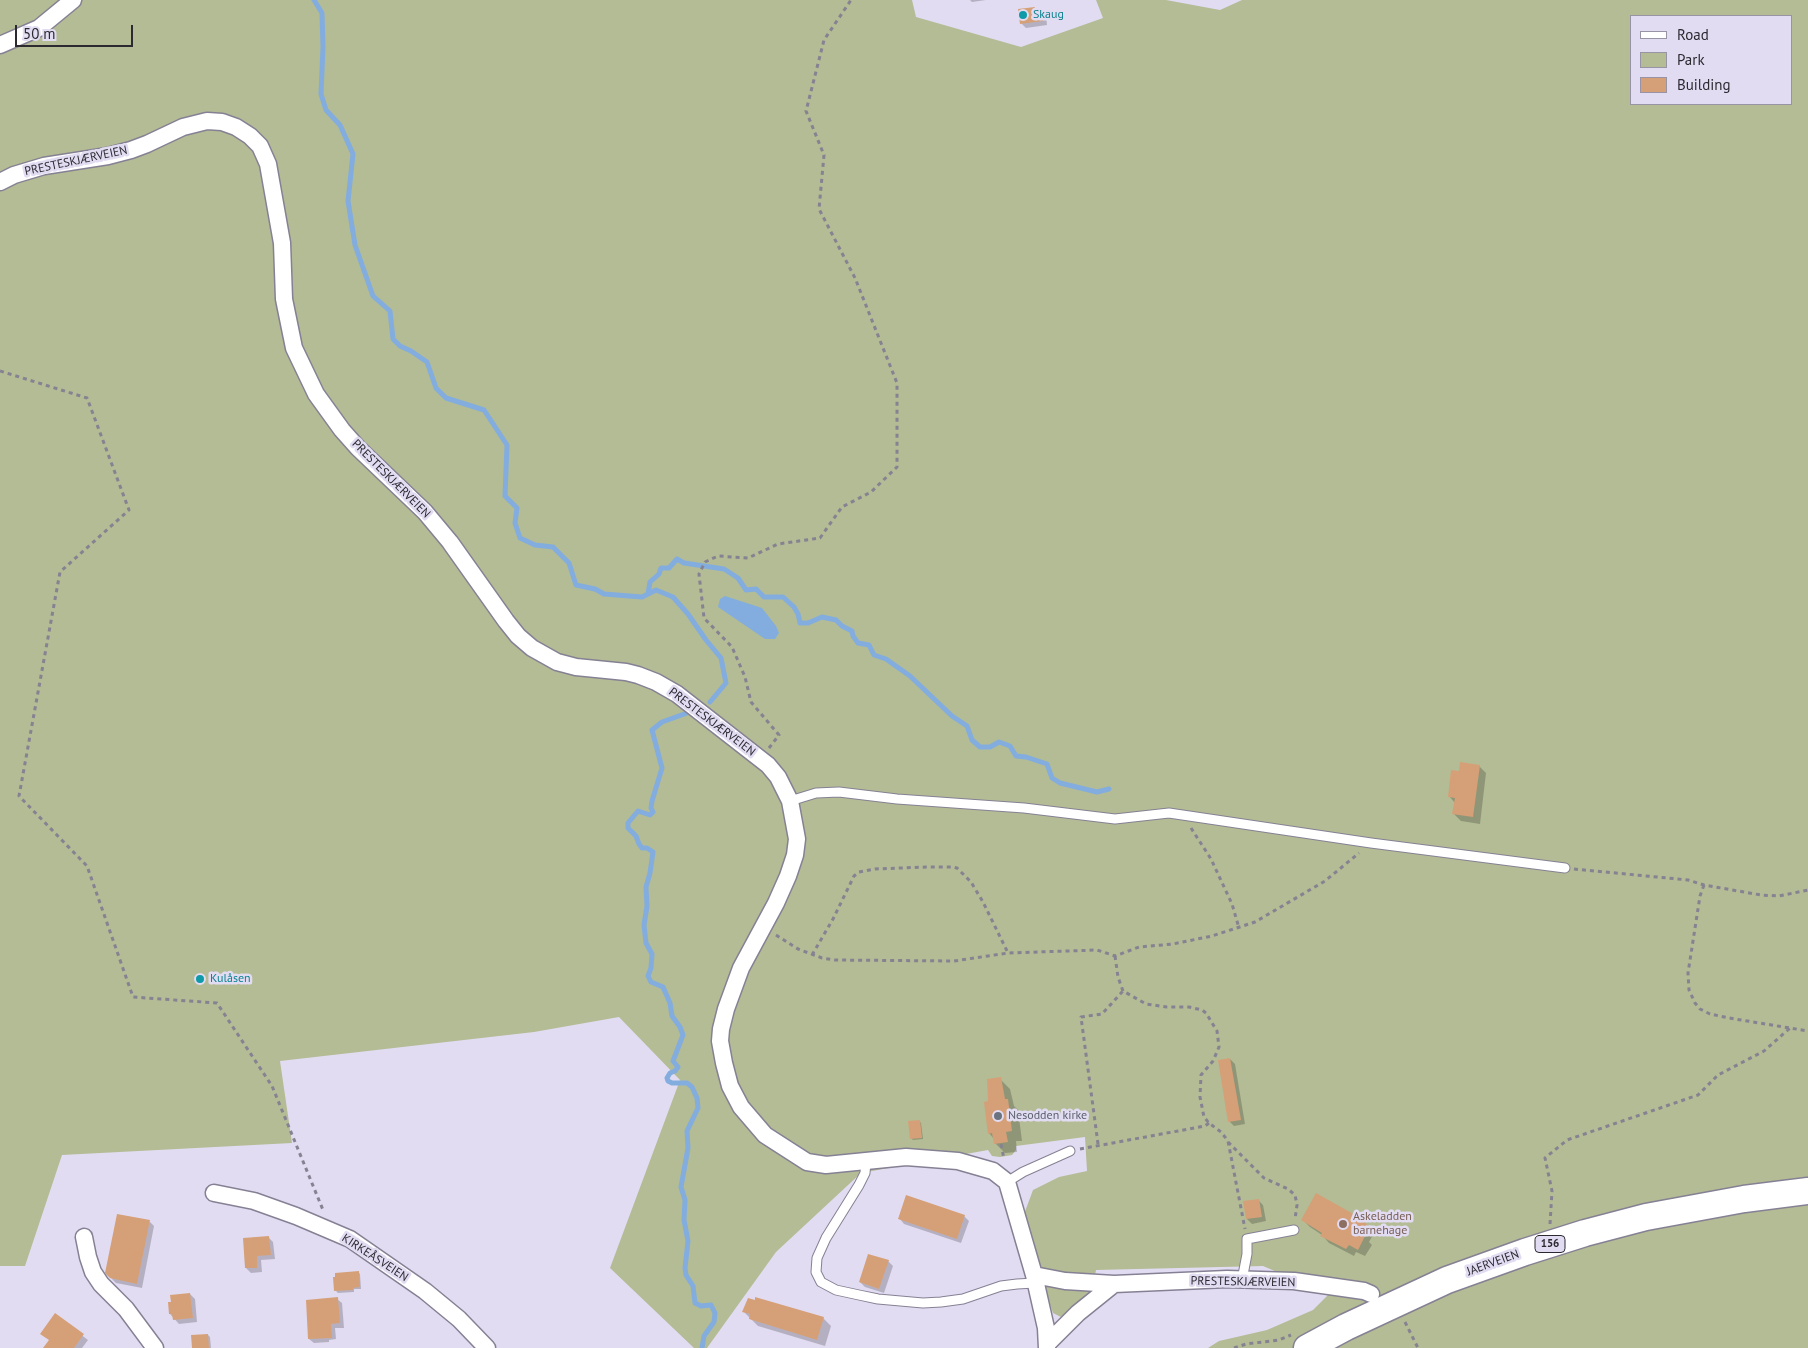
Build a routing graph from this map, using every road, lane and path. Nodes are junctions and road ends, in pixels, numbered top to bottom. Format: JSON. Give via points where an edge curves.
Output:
{"nodes":[{"id":1,"x":73,"y":0,"type":"edge"},
{"id":2,"x":851,"y":0,"type":"edge"},
{"id":3,"x":0,"y":45,"type":"edge"},
{"id":4,"x":0,"y":182,"type":"edge"},
{"id":5,"x":0,"y":371,"type":"edge"},
{"id":6,"x":761,"y":758,"type":"junction"},
{"id":7,"x":790,"y":801,"type":"junction"},
{"id":8,"x":1182,"y":815,"type":"junction"},
{"id":9,"x":1372,"y":843,"type":"junction"},
{"id":10,"x":1565,"y":868,"type":"joint"},
{"id":11,"x":1704,"y":885,"type":"junction"},
{"id":12,"x":1808,"y":890,"type":"edge"},
{"id":13,"x":763,"y":926,"type":"junction"},
{"id":14,"x":1239,"y":928,"type":"junction"},
{"id":15,"x":1008,"y":953,"type":"junction"},
{"id":16,"x":812,"y":955,"type":"junction"},
{"id":17,"x":1115,"y":956,"type":"junction"},
{"id":18,"x":1123,"y":991,"type":"junction"},
{"id":19,"x":1790,"y":1028,"type":"junction"},
{"id":20,"x":1808,"y":1031,"type":"edge"},
{"id":21,"x":1209,"y":1123,"type":"junction"},
{"id":22,"x":1228,"y":1141,"type":"junction"},
{"id":23,"x":1098,"y":1144,"type":"junction"},
{"id":24,"x":1070,"y":1151,"type":"joint"},
{"id":25,"x":866,"y":1162,"type":"junction"},
{"id":26,"x":1007,"y":1182,"type":"junction"},
{"id":27,"x":1808,"y":1191,"type":"edge"},
{"id":28,"x":214,"y":1193,"type":"dead end"},
{"id":29,"x":1550,"y":1225,"type":"dead end"},
{"id":30,"x":1294,"y":1230,"type":"joint"},
{"id":31,"x":332,"y":1231,"type":"junction"},
{"id":32,"x":84,"y":1238,"type":"dead end"},
{"id":33,"x":1247,"y":1239,"type":"junction"},
{"id":34,"x":1034,"y":1279,"type":"junction"},
{"id":35,"x":1242,"y":1280,"type":"junction"},
{"id":36,"x":1114,"y":1284,"type":"junction"},
{"id":37,"x":1371,"y":1294,"type":"dead end"},
{"id":38,"x":1395,"y":1304,"type":"junction"},
{"id":39,"x":1047,"y":1346,"type":"edge"},
{"id":40,"x":155,"y":1348,"type":"edge"},
{"id":41,"x":487,"y":1348,"type":"edge"},
{"id":42,"x":1307,"y":1348,"type":"edge"},
{"id":43,"x":1418,"y":1348,"type":"edge"}],
"edges":[{"from":1,"to":3,"type":"street","via":[[40,28]]},
{"from":2,"to":6,"type":"path","via":[[824,40],[806,111],[824,155],[819,209],[855,278],[897,383],[897,467],[871,492],[842,506],[820,538],[778,544],[748,558],[718,556],[706,562],[699,574],[704,618],[732,647],[751,702],[780,735]]},
{"from":4,"to":6,"type":"street","name":"PRESTESKJÆRVEIEN","via":[[37,168],[131,150],[207,121],[222,122],[250,136],[260,146],[268,164],[282,243],[286,312],[294,348],[316,394],[342,430],[431,518],[506,622],[532,648],[557,662],[626,672],[656,682],[677,694]]},
{"from":5,"to":31,"type":"path","via":[[87,398],[130,510],[60,572],[18,796],[87,866],[133,997],[217,1003],[272,1086]]},
{"from":6,"to":7,"type":"street","name":"PRESTESKJÆRVEIEN","via":[[778,778]]},
{"from":7,"to":8,"type":"lane","via":[[816,793],[839,792],[1115,819],[1169,813]]},
{"from":7,"to":13,"type":"street","name":"PRESTESKJÆRVEIEN","via":[[798,839],[795,855]]},
{"from":8,"to":9,"type":"lane"},
{"from":8,"to":14,"type":"path","via":[[1211,859],[1232,904]]},
{"from":9,"to":10,"type":"lane"},
{"from":9,"to":14,"type":"path","via":[[1325,881]]},
{"from":10,"to":11,"type":"path","via":[[1688,880]]},
{"from":11,"to":12,"type":"path","via":[[1771,896]]},
{"from":11,"to":19,"type":"path","via":[[1688,973],[1691,997],[1700,1009],[1710,1014]]},
{"from":13,"to":16,"type":"path"},
{"from":13,"to":25,"type":"street","name":"PRESTESKJÆRVEIEN","via":[[741,968],[721,1029],[720,1040],[730,1086],[741,1107],[765,1135],[807,1162]]},
{"from":14,"to":17,"type":"path","via":[[1173,944],[1139,947]]},
{"from":15,"to":16,"type":"path","via":[[946,961],[835,960]]},
{"from":15,"to":16,"type":"path","via":[[971,882],[957,868],[926,866],[859,872]]},
{"from":15,"to":17,"type":"path","via":[[1097,950]]},
{"from":17,"to":18,"type":"path"},
{"from":18,"to":21,"type":"path","via":[[1146,1004],[1189,1007],[1206,1013],[1217,1031],[1219,1047],[1200,1083],[1204,1117]]},
{"from":18,"to":23,"type":"path","via":[[1102,1014],[1081,1017]]},
{"from":19,"to":20,"type":"path"},
{"from":19,"to":29,"type":"path","via":[[1764,1051],[1718,1075],[1698,1095],[1567,1140],[1545,1158],[1552,1191]]},
{"from":21,"to":22,"type":"path"},
{"from":21,"to":23,"type":"path"},
{"from":22,"to":30,"type":"path","via":[[1264,1178],[1288,1188],[1295,1195]]},
{"from":22,"to":33,"type":"path"},
{"from":23,"to":24,"type":"path"},
{"from":24,"to":26,"type":"lane"},
{"from":25,"to":26,"type":"street","name":"PRESTESKJÆRVEIEN","via":[[906,1157],[958,1161],[993,1171]]},
{"from":25,"to":34,"type":"lane","via":[[859,1185],[817,1258],[816,1272],[822,1282],[852,1294],[923,1303],[963,1299]]},
{"from":26,"to":34,"type":"street"},
{"from":27,"to":38,"type":"main road","name":"JAERVEIEN","number":"156","via":[[1695,1207],[1585,1233],[1484,1266]]},
{"from":28,"to":31,"type":"street","name":"KIRKEÅSVEIEN","via":[[254,1201]]},
{"from":30,"to":33,"type":"lane"},
{"from":31,"to":41,"type":"street","name":"KIRKEÅSVEIEN","via":[[350,1239],[425,1291]]},
{"from":32,"to":40,"type":"street","via":[[97,1278],[126,1309]]},
{"from":33,"to":35,"type":"lane"},
{"from":34,"to":36,"type":"street","name":"PRESTESKJÆRVEIEN"},
{"from":34,"to":39,"type":"street"},
{"from":35,"to":36,"type":"street","name":"PRESTESKJÆRVEIEN"},
{"from":35,"to":37,"type":"street","name":"PRESTESKJÆRVEIEN","via":[[1294,1281]]},
{"from":36,"to":39,"type":"street","via":[[1078,1313]]},
{"from":38,"to":42,"type":"main road","name":"JAERVEIEN","number":"156"},
{"from":38,"to":43,"type":"path"}]}
